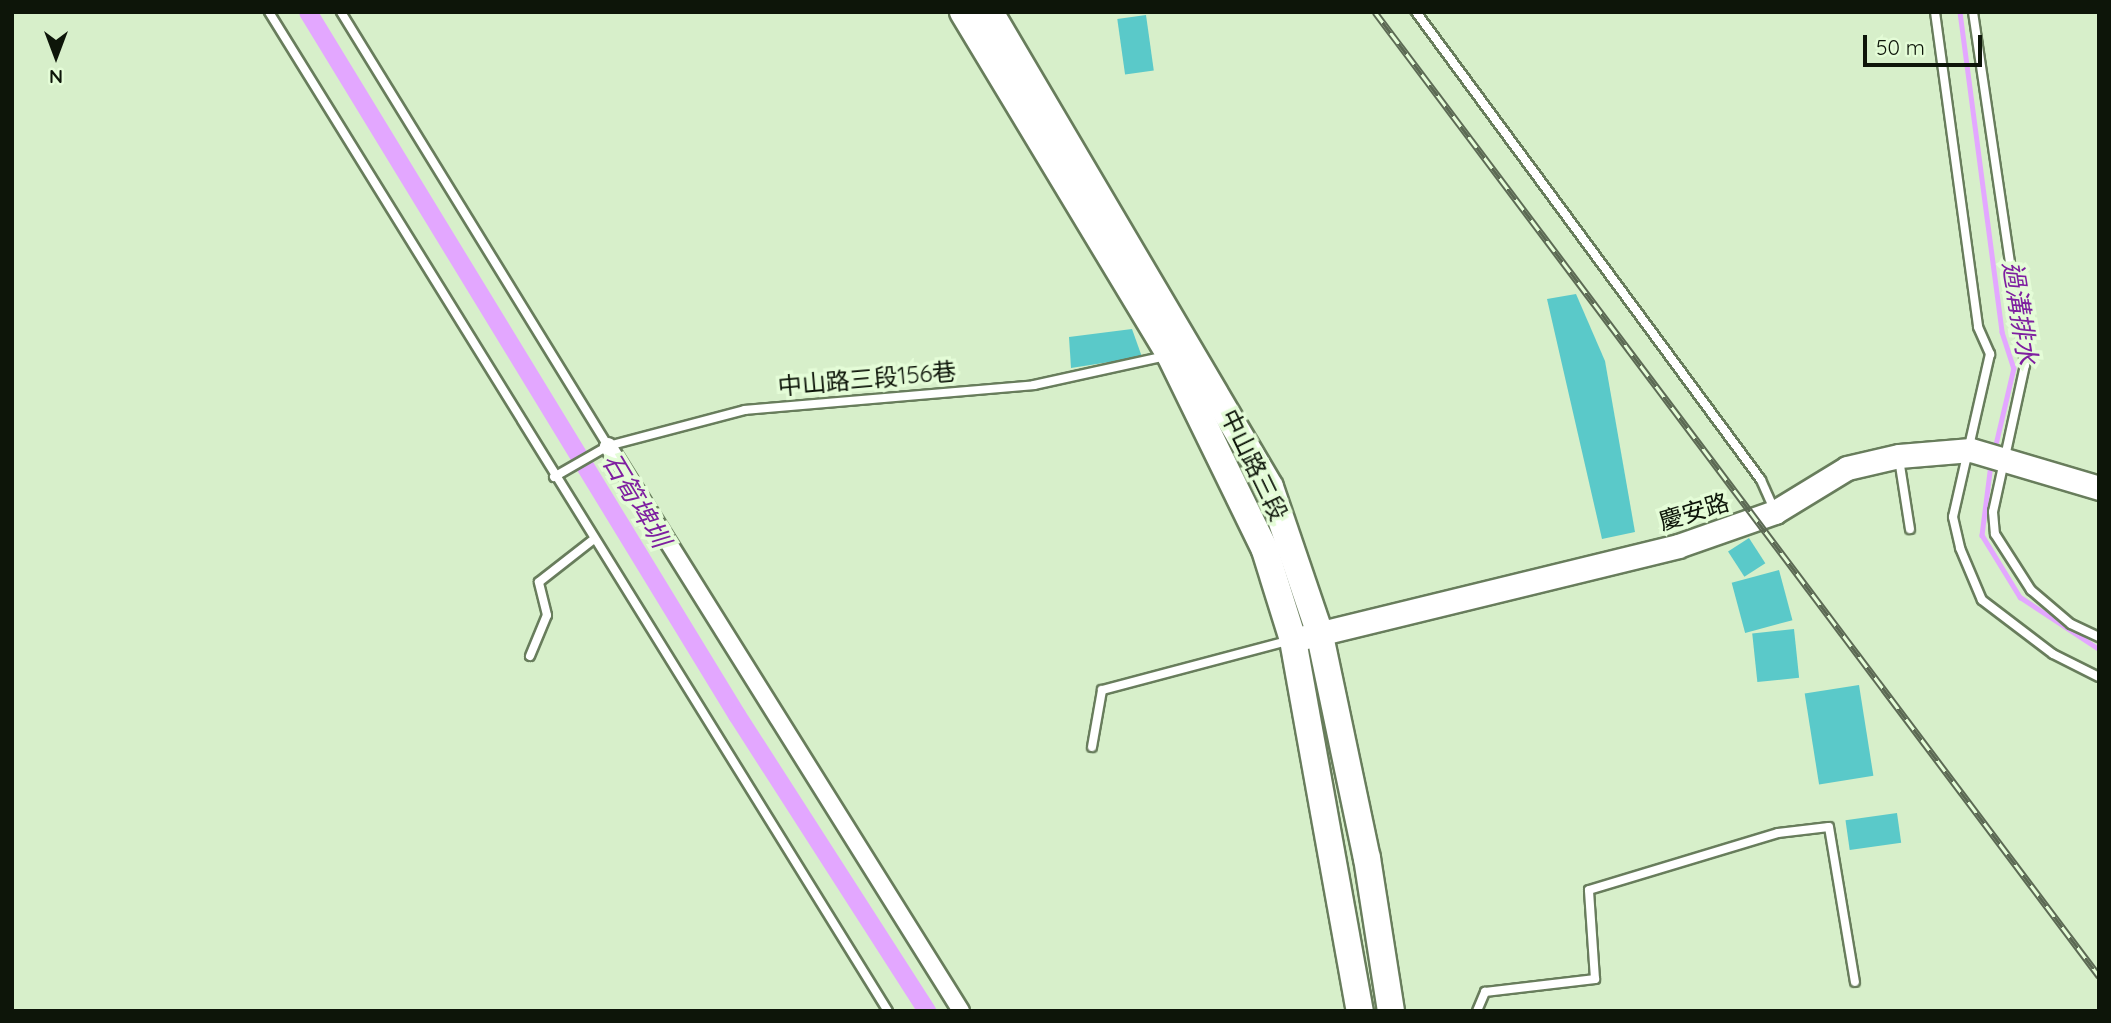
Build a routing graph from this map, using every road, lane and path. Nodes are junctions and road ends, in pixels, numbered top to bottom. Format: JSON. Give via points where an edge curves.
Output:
{"nodes":[{"id":1,"x":270,"y":12,"type":"edge"},
{"id":2,"x":341,"y":12,"type":"edge"},
{"id":3,"x":963,"y":12,"type":"edge"},
{"id":4,"x":990,"y":12,"type":"edge"},
{"id":5,"x":1416,"y":12,"type":"edge"},
{"id":6,"x":1935,"y":12,"type":"edge"},
{"id":7,"x":1973,"y":12,"type":"edge"},
{"id":8,"x":1180,"y":349,"type":"junction"},
{"id":9,"x":608,"y":446,"type":"junction"},
{"id":10,"x":1971,"y":450,"type":"junction"},
{"id":11,"x":1899,"y":456,"type":"junction"},
{"id":12,"x":2004,"y":457,"type":"junction"},
{"id":13,"x":554,"y":477,"type":"junction"},
{"id":14,"x":2099,"y":488,"type":"edge"},
{"id":15,"x":1775,"y":512,"type":"junction"},
{"id":16,"x":1910,"y":529,"type":"dead end"},
{"id":17,"x":594,"y":538,"type":"junction"},
{"id":18,"x":1319,"y":631,"type":"junction"},
{"id":19,"x":2099,"y":637,"type":"edge"},
{"id":20,"x":1293,"y":640,"type":"junction"},
{"id":21,"x":530,"y":656,"type":"dead end"},
{"id":22,"x":2099,"y":677,"type":"edge"},
{"id":23,"x":1092,"y":747,"type":"dead end"},
{"id":24,"x":1855,"y":982,"type":"dead end"},
{"id":25,"x":888,"y":1011,"type":"edge"},
{"id":26,"x":961,"y":1011,"type":"edge"},
{"id":27,"x":1360,"y":1011,"type":"edge"},
{"id":28,"x":1391,"y":1011,"type":"edge"},
{"id":29,"x":1477,"y":1011,"type":"edge"}],
"edges":[{"from":1,"to":13,"type":"lane"},
{"from":2,"to":9,"type":"lane"},
{"from":3,"to":8,"type":"main road","name":"中山路三段"},
{"from":4,"to":8,"type":"main road","name":"中山路三段"},
{"from":5,"to":15,"type":"lane","via":[[1762,481]]},
{"from":6,"to":10,"type":"lane","via":[[1978,327],[1990,354]]},
{"from":7,"to":12,"type":"lane","via":[[2025,365]]},
{"from":8,"to":9,"type":"lane","name":"中山路三段156巷","via":[[1034,385],[745,410]]},
{"from":8,"to":18,"type":"main road","name":"中山路三段","via":[[1270,487]]},
{"from":8,"to":20,"type":"main road","name":"中山路三段","via":[[1265,550]]},
{"from":9,"to":13,"type":"lane","name":"中山路三段156巷"},
{"from":9,"to":26,"type":"street"},
{"from":10,"to":11,"type":"street","name":"慶安路"},
{"from":10,"to":12,"type":"street","name":"慶安路"},
{"from":10,"to":22,"type":"lane","via":[[1953,517],[1982,600],[2053,654]]},
{"from":11,"to":15,"type":"street","name":"慶安路","via":[[1847,468]]},
{"from":11,"to":16,"type":"lane"},
{"from":12,"to":14,"type":"street","name":"慶安路"},
{"from":12,"to":19,"type":"lane","via":[[1994,534],[2031,590],[2071,624]]},
{"from":13,"to":17,"type":"lane"},
{"from":15,"to":18,"type":"street","name":"慶安路","via":[[1678,546]]},
{"from":17,"to":21,"type":"lane","via":[[538,582],[547,615]]},
{"from":17,"to":25,"type":"lane"},
{"from":18,"to":20,"type":"street","name":"慶安路"},
{"from":18,"to":28,"type":"main road","name":"中山路三段","via":[[1367,858]]},
{"from":20,"to":23,"type":"lane","via":[[1102,690]]},
{"from":20,"to":27,"type":"main road","name":"中山路三段"},
{"from":24,"to":29,"type":"lane","via":[[1829,827],[1777,833],[1589,890],[1595,979],[1485,992]]}]}
